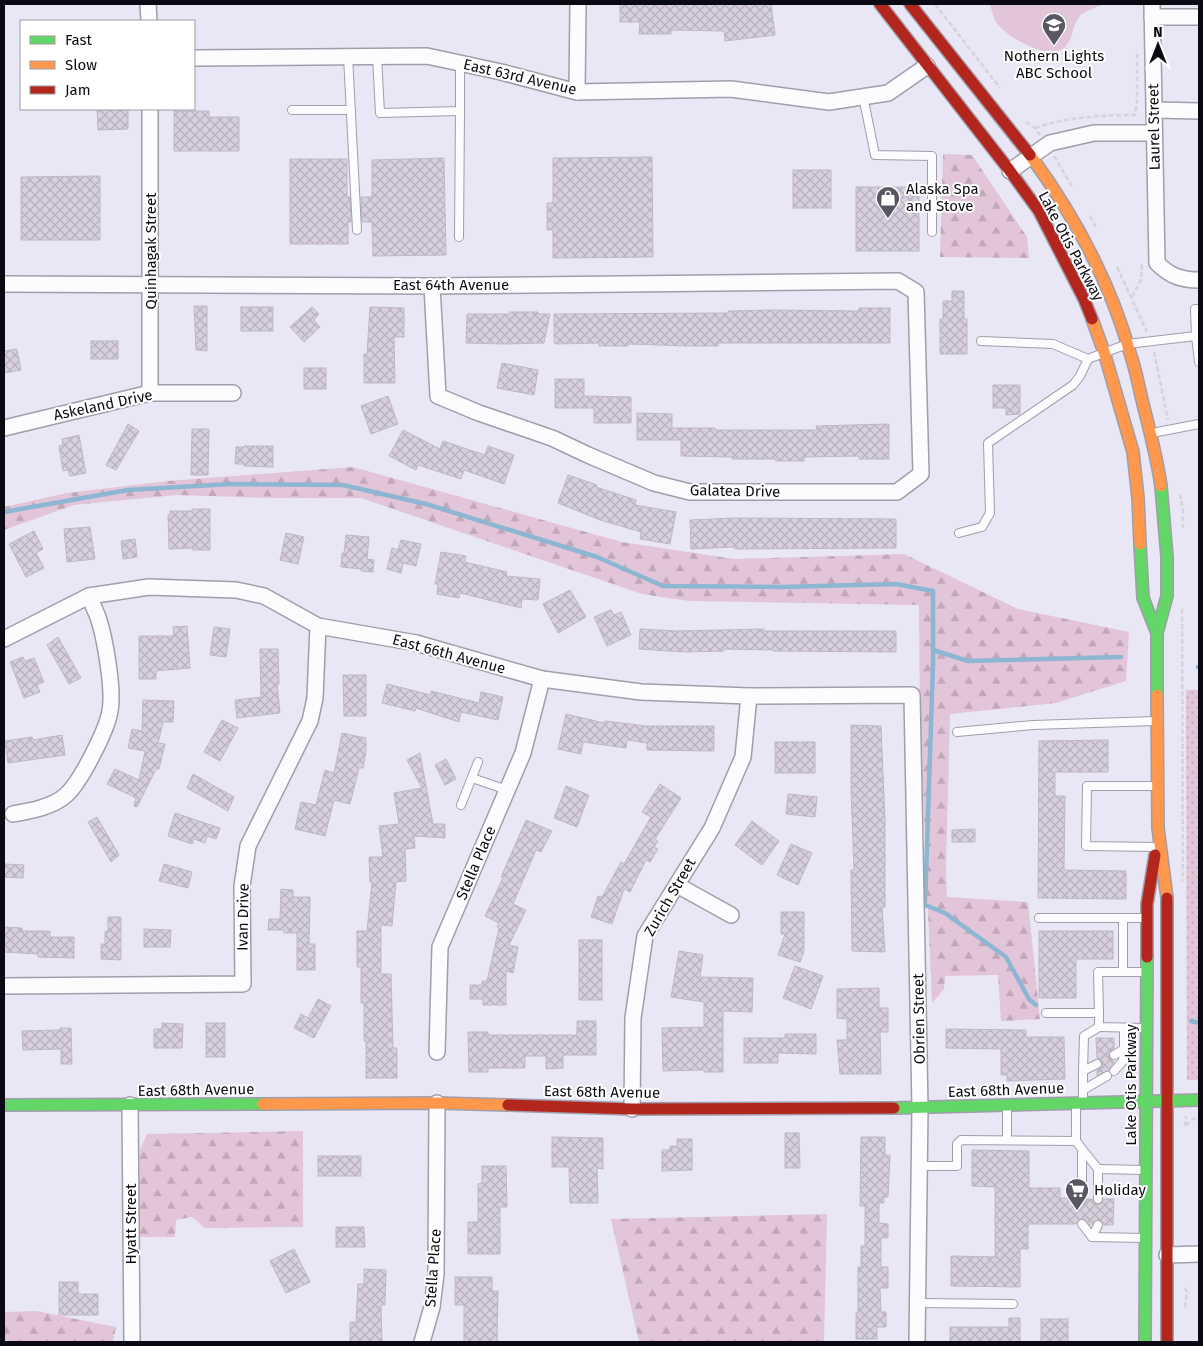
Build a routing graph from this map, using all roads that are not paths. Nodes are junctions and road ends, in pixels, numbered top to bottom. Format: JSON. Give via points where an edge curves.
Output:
{"nodes":[{"id":1,"x":148,"y":4,"type":"edge"},
{"id":2,"x":578,"y":4,"type":"edge"},
{"id":3,"x":880,"y":4,"type":"edge"},
{"id":4,"x":910,"y":4,"type":"edge"},
{"id":5,"x":1152,"y":10,"type":"edge"},
{"id":6,"x":1199,"y":17,"type":"edge"},
{"id":7,"x":149,"y":20,"type":"edge"},
{"id":8,"x":348,"y":56,"type":"junction"},
{"id":9,"x":377,"y":56,"type":"junction"},
{"id":10,"x":195,"y":58,"type":"edge"},
{"id":11,"x":460,"y":63,"type":"junction"},
{"id":12,"x":927,"y":66,"type":"junction"},
{"id":13,"x":577,"y":92,"type":"junction"},
{"id":14,"x":863,"y":96,"type":"junction"},
{"id":15,"x":982,"y":97,"type":"junction"},
{"id":16,"x":150,"y":110,"type":"edge"},
{"id":17,"x":292,"y":110,"type":"dead end"},
{"id":18,"x":351,"y":110,"type":"junction"},
{"id":19,"x":1154,"y":110,"type":"junction"},
{"id":20,"x":460,"y":111,"type":"junction"},
{"id":21,"x":1199,"y":111,"type":"edge"},
{"id":22,"x":1154,"y":133,"type":"junction"},
{"id":23,"x":1031,"y":157,"type":"junction"},
{"id":24,"x":1010,"y":171,"type":"junction"},
{"id":25,"x":356,"y":230,"type":"dead end"},
{"id":26,"x":932,"y":232,"type":"dead end"},
{"id":27,"x":459,"y":237,"type":"dead end"},
{"id":28,"x":1199,"y":280,"type":"edge"},
{"id":29,"x":898,"y":281,"type":"joint"},
{"id":30,"x":4,"y":284,"type":"edge"},
{"id":31,"x":151,"y":286,"type":"junction"},
{"id":32,"x":432,"y":286,"type":"junction"},
{"id":33,"x":1199,"y":309,"type":"edge"},
{"id":34,"x":1196,"y":336,"type":"junction"},
{"id":35,"x":981,"y":341,"type":"dead end"},
{"id":36,"x":1128,"y":344,"type":"junction"},
{"id":37,"x":1104,"y":352,"type":"junction"},
{"id":38,"x":1088,"y":359,"type":"junction"},
{"id":39,"x":1199,"y":362,"type":"edge"},
{"id":40,"x":150,"y":393,"type":"junction"},
{"id":41,"x":233,"y":393,"type":"dead end"},
{"id":42,"x":1199,"y":424,"type":"edge"},
{"id":43,"x":4,"y":428,"type":"edge"},
{"id":44,"x":1151,"y":433,"type":"junction"},
{"id":45,"x":1136,"y":484,"type":"junction"},
{"id":46,"x":959,"y":533,"type":"dead end"},
{"id":47,"x":1167,"y":557,"type":"junction"},
{"id":48,"x":89,"y":596,"type":"junction"},
{"id":49,"x":318,"y":626,"type":"junction"},
{"id":50,"x":1157,"y":633,"type":"junction"},
{"id":51,"x":4,"y":639,"type":"edge"},
{"id":52,"x":542,"y":679,"type":"junction"},
{"id":53,"x":912,"y":695,"type":"joint"},
{"id":54,"x":749,"y":696,"type":"junction"},
{"id":55,"x":1158,"y":721,"type":"junction"},
{"id":56,"x":957,"y":732,"type":"dead end"},
{"id":57,"x":478,"y":762,"type":"dead end"},
{"id":58,"x":472,"y":778,"type":"junction"},
{"id":59,"x":1158,"y":786,"type":"junction"},
{"id":60,"x":507,"y":790,"type":"junction"},
{"id":61,"x":461,"y":805,"type":"dead end"},
{"id":62,"x":13,"y":814,"type":"dead end"},
{"id":63,"x":1158,"y":828,"type":"junction"},
{"id":64,"x":1156,"y":847,"type":"junction"},
{"id":65,"x":676,"y":885,"type":"junction"},
{"id":66,"x":731,"y":914,"type":"dead end"},
{"id":67,"x":1039,"y":918,"type":"dead end"},
{"id":68,"x":1123,"y":918,"type":"junction"},
{"id":69,"x":1147,"y":918,"type":"junction"},
{"id":70,"x":1123,"y":972,"type":"junction"},
{"id":71,"x":1147,"y":972,"type":"junction"},
{"id":72,"x":4,"y":986,"type":"edge"},
{"id":73,"x":1099,"y":1013,"type":"junction"},
{"id":74,"x":1046,"y":1014,"type":"dead end"},
{"id":75,"x":1099,"y":1027,"type":"junction"},
{"id":76,"x":1124,"y":1028,"type":"junction"},
{"id":77,"x":1147,"y":1028,"type":"junction"},
{"id":78,"x":1124,"y":1049,"type":"junction"},
{"id":79,"x":436,"y":1052,"type":"dead end"},
{"id":80,"x":1114,"y":1055,"type":"dead end"},
{"id":81,"x":1097,"y":1064,"type":"dead end"},
{"id":82,"x":1084,"y":1071,"type":"junction"},
{"id":83,"x":1114,"y":1071,"type":"dead end"},
{"id":84,"x":1107,"y":1076,"type":"dead end"},
{"id":85,"x":1083,"y":1090,"type":"junction"},
{"id":86,"x":1167,"y":1100,"type":"junction"},
{"id":87,"x":1199,"y":1100,"type":"edge"},
{"id":88,"x":1146,"y":1101,"type":"junction"},
{"id":89,"x":436,"y":1102,"type":"junction"},
{"id":90,"x":1079,"y":1103,"type":"junction"},
{"id":91,"x":4,"y":1105,"type":"edge"},
{"id":92,"x":130,"y":1105,"type":"junction"},
{"id":93,"x":1007,"y":1105,"type":"junction"},
{"id":94,"x":920,"y":1108,"type":"junction"},
{"id":95,"x":632,"y":1109,"type":"junction"},
{"id":96,"x":1007,"y":1140,"type":"junction"},
{"id":97,"x":1076,"y":1141,"type":"junction"},
{"id":98,"x":1082,"y":1149,"type":"junction"},
{"id":99,"x":920,"y":1166,"type":"junction"},
{"id":100,"x":1098,"y":1169,"type":"junction"},
{"id":101,"x":1146,"y":1170,"type":"junction"},
{"id":102,"x":1082,"y":1198,"type":"dead end"},
{"id":103,"x":1098,"y":1199,"type":"dead end"},
{"id":104,"x":1082,"y":1224,"type":"dead end"},
{"id":105,"x":1098,"y":1225,"type":"dead end"},
{"id":106,"x":1092,"y":1237,"type":"junction"},
{"id":107,"x":1145,"y":1238,"type":"junction"},
{"id":108,"x":1199,"y":1254,"type":"edge"},
{"id":109,"x":1167,"y":1255,"type":"junction"},
{"id":110,"x":918,"y":1303,"type":"junction"},
{"id":111,"x":1013,"y":1304,"type":"dead end"},
{"id":112,"x":132,"y":1342,"type":"edge"},
{"id":113,"x":422,"y":1342,"type":"edge"},
{"id":114,"x":917,"y":1342,"type":"edge"},
{"id":115,"x":1145,"y":1342,"type":"edge"},
{"id":116,"x":1167,"y":1342,"type":"edge"}],
"edges":[{"from":1,"to":7,"type":"street"},
{"from":2,"to":13,"type":"street"},
{"from":3,"to":12,"type":"main road","name":"Lake Otis Parkway"},
{"from":4,"to":15,"type":"main road","name":"Lake Otis Parkway"},
{"from":5,"to":6,"type":"street"},
{"from":5,"to":19,"type":"street","name":"Laurel Street"},
{"from":8,"to":9,"type":"street","name":"East 63rd Avenue"},
{"from":8,"to":10,"type":"street","name":"East 63rd Avenue"},
{"from":8,"to":18,"type":"lane"},
{"from":9,"to":11,"type":"street","name":"East 63rd Avenue","via":[[427,56]]},
{"from":9,"to":20,"type":"lane","via":[[380,113]]},
{"from":11,"to":13,"type":"street","name":"East 63rd Avenue"},
{"from":11,"to":20,"type":"lane"},
{"from":12,"to":14,"type":"street","name":"East 63rd Avenue","via":[[888,92]]},
{"from":12,"to":15,"type":"main road","via":[[936,64],[947,70]]},
{"from":12,"to":24,"type":"main road","name":"Lake Otis Parkway"},
{"from":13,"to":14,"type":"street","name":"East 63rd Avenue","via":[[731,89],[829,102]]},
{"from":14,"to":26,"type":"lane","via":[[875,155],[932,156]]},
{"from":15,"to":23,"type":"main road","name":"Lake Otis Parkway"},
{"from":16,"to":31,"type":"street","name":"Quinhagak Street"},
{"from":17,"to":18,"type":"lane"},
{"from":18,"to":25,"type":"lane"},
{"from":19,"to":21,"type":"street"},
{"from":19,"to":22,"type":"street","name":"Laurel Street"},
{"from":20,"to":27,"type":"lane"},
{"from":22,"to":23,"type":"street","via":[[1094,133],[1050,144]]},
{"from":22,"to":28,"type":"street","name":"Laurel Street","via":[[1157,263],[1167,273]]},
{"from":23,"to":24,"type":"street"},
{"from":23,"to":36,"type":"main road","name":"Lake Otis Parkway","via":[[1065,208],[1098,268]]},
{"from":24,"to":37,"type":"main road","name":"Lake Otis Parkway","via":[[1039,211],[1076,280]]},
{"from":29,"to":32,"type":"street","name":"East 64th Avenue"},
{"from":29,"to":32,"type":"street","name":"Galatea Drive","via":[[916,292],[921,474],[897,492],[690,492],[654,483],[552,438],[438,396]]},
{"from":30,"to":31,"type":"street","name":"East 64th Avenue"},
{"from":31,"to":32,"type":"street","name":"East 64th Avenue"},
{"from":31,"to":40,"type":"street","name":"Quinhagak Street"},
{"from":33,"to":34,"type":"lane","via":[[1195,309]]},
{"from":34,"to":36,"type":"lane"},
{"from":34,"to":39,"type":"lane"},
{"from":35,"to":38,"type":"lane","via":[[1053,344]]},
{"from":36,"to":37,"type":"lane"},
{"from":36,"to":44,"type":"main road","name":"Lake Otis Parkway"},
{"from":37,"to":38,"type":"lane"},
{"from":37,"to":45,"type":"main road","name":"Lake Otis Parkway","via":[[1133,452]]},
{"from":38,"to":46,"type":"lane","via":[[1073,385],[988,443],[990,514],[982,527]]},
{"from":40,"to":41,"type":"street","name":"Askeland Drive"},
{"from":40,"to":43,"type":"street","name":"Askeland Drive"},
{"from":42,"to":44,"type":"lane"},
{"from":44,"to":47,"type":"main road","name":"Lake Otis Parkway","via":[[1162,494]]},
{"from":45,"to":47,"type":"main road","via":[[1153,499],[1158,547]]},
{"from":45,"to":50,"type":"main road","name":"Lake Otis Parkway","via":[[1143,598]]},
{"from":47,"to":50,"type":"main road","name":"Lake Otis Parkway","via":[[1167,596]]},
{"from":48,"to":49,"type":"street","name":"East 66th Avenue","via":[[149,587],[236,590],[264,596]]},
{"from":48,"to":51,"type":"street","name":"East 66th Avenue"},
{"from":48,"to":62,"type":"street","via":[[98,618],[110,678],[110,712],[87,765],[66,795],[38,810]]},
{"from":49,"to":52,"type":"street","name":"East 66th Avenue","via":[[416,643]]},
{"from":49,"to":72,"type":"street","name":"Ivan Drive","via":[[315,698],[310,721],[248,846],[242,886],[243,984]]},
{"from":50,"to":55,"type":"main road","name":"Lake Otis Parkway"},
{"from":52,"to":54,"type":"street","name":"East 66th Avenue","via":[[641,692]]},
{"from":52,"to":60,"type":"street","name":"Stella Place","via":[[523,753]]},
{"from":53,"to":54,"type":"street","name":"East 66th Avenue"},
{"from":53,"to":94,"type":"street","name":"Obrien Street"},
{"from":54,"to":65,"type":"street","name":"Zurich Street","via":[[743,757],[712,828]]},
{"from":55,"to":56,"type":"lane","via":[[1033,724]]},
{"from":55,"to":59,"type":"main road","name":"Lake Otis Parkway"},
{"from":57,"to":58,"type":"lane"},
{"from":58,"to":60,"type":"lane"},
{"from":58,"to":61,"type":"lane"},
{"from":59,"to":63,"type":"main road","name":"Lake Otis Parkway"},
{"from":59,"to":64,"type":"lane","via":[[1087,786],[1086,846]]},
{"from":60,"to":79,"type":"street","name":"Stella Place","via":[[440,947]]},
{"from":63,"to":64,"type":"main road","name":"Lake Otis Parkway"},
{"from":63,"to":86,"type":"main road","name":"Lake Otis Parkway","via":[[1167,901]]},
{"from":64,"to":69,"type":"main road","name":"Lake Otis Parkway"},
{"from":65,"to":66,"type":"street"},
{"from":65,"to":95,"type":"street","name":"Zurich Street","via":[[645,936],[633,1018]]},
{"from":67,"to":68,"type":"lane"},
{"from":68,"to":69,"type":"lane"},
{"from":68,"to":70,"type":"lane"},
{"from":69,"to":71,"type":"main road","name":"Lake Otis Parkway"},
{"from":70,"to":71,"type":"lane"},
{"from":70,"to":73,"type":"lane","via":[[1098,972]]},
{"from":71,"to":77,"type":"main road","name":"Lake Otis Parkway"},
{"from":73,"to":74,"type":"lane"},
{"from":73,"to":75,"type":"lane"},
{"from":75,"to":76,"type":"lane"},
{"from":75,"to":82,"type":"lane","via":[[1084,1036]]},
{"from":76,"to":77,"type":"lane"},
{"from":76,"to":78,"type":"lane"},
{"from":77,"to":88,"type":"main road","name":"Lake Otis Parkway"},
{"from":78,"to":80,"type":"lane"},
{"from":78,"to":83,"type":"lane","via":[[1123,1061]]},
{"from":81,"to":82,"type":"lane"},
{"from":82,"to":85,"type":"lane"},
{"from":84,"to":85,"type":"lane"},
{"from":85,"to":90,"type":"lane"},
{"from":86,"to":87,"type":"main road","name":"East 68th Avenue"},
{"from":86,"to":88,"type":"main road","name":"East 68th Avenue"},
{"from":86,"to":109,"type":"main road","name":"Lake Otis Parkway"},
{"from":88,"to":90,"type":"main road","name":"East 68th Avenue"},
{"from":88,"to":101,"type":"main road","name":"Lake Otis Parkway"},
{"from":89,"to":92,"type":"main road","name":"East 68th Avenue"},
{"from":89,"to":95,"type":"main road","name":"East 68th Avenue"},
{"from":89,"to":113,"type":"street","name":"Stella Place","via":[[436,1274],[432,1307]]},
{"from":90,"to":93,"type":"main road","name":"East 68th Avenue"},
{"from":90,"to":97,"type":"lane"},
{"from":91,"to":92,"type":"main road","name":"East 68th Avenue"},
{"from":92,"to":112,"type":"street","name":"Hyatt Street"},
{"from":93,"to":94,"type":"main road","name":"East 68th Avenue"},
{"from":93,"to":96,"type":"lane"},
{"from":94,"to":95,"type":"main road","name":"East 68th Avenue"},
{"from":94,"to":99,"type":"street","name":"Obrien Street"},
{"from":96,"to":97,"type":"lane"},
{"from":96,"to":99,"type":"lane","via":[[961,1140],[957,1144],[957,1166]]},
{"from":97,"to":98,"type":"lane"},
{"from":98,"to":100,"type":"lane"},
{"from":98,"to":102,"type":"lane"},
{"from":99,"to":110,"type":"street","name":"Obrien Street"},
{"from":100,"to":101,"type":"lane"},
{"from":100,"to":103,"type":"lane"},
{"from":101,"to":107,"type":"main road","name":"Lake Otis Parkway"},
{"from":104,"to":106,"type":"lane"},
{"from":105,"to":106,"type":"lane"},
{"from":106,"to":107,"type":"lane"},
{"from":107,"to":115,"type":"main road","name":"Lake Otis Parkway"},
{"from":108,"to":109,"type":"street"},
{"from":109,"to":116,"type":"main road","name":"Lake Otis Parkway"},
{"from":110,"to":111,"type":"lane"},
{"from":110,"to":114,"type":"street","name":"Obrien Street"}]}
